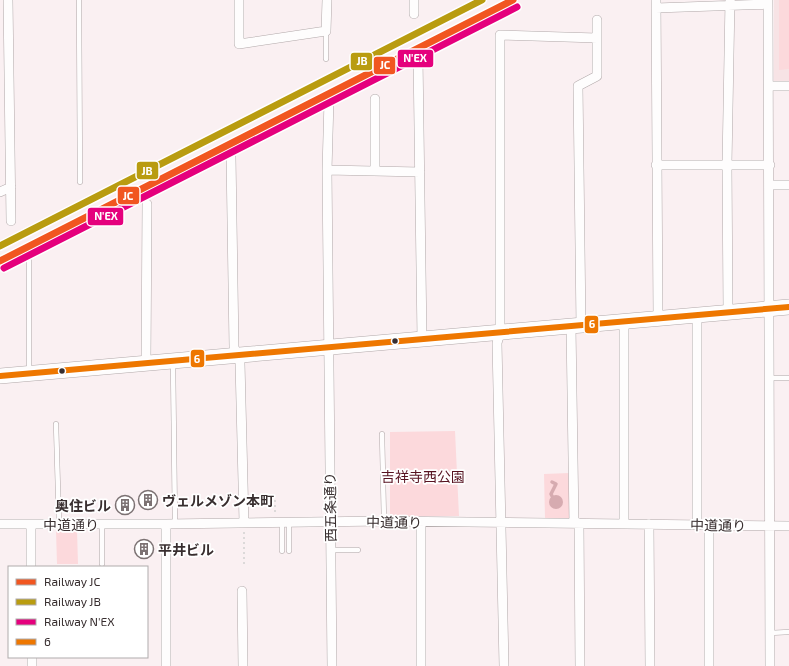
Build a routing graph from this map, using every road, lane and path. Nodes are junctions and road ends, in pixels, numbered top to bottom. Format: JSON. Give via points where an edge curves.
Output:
{"nodes":[{"id":1,"x":79,"y":0,"type":"edge"},
{"id":2,"x":239,"y":0,"type":"edge"},
{"id":3,"x":327,"y":0,"type":"edge"},
{"id":4,"x":414,"y":0,"type":"edge"},
{"id":5,"x":730,"y":2,"type":"edge"},
{"id":6,"x":768,"y":2,"type":"edge"},
{"id":7,"x":656,"y":4,"type":"edge"},
{"id":8,"x":5,"y":6,"type":"edge"},
{"id":9,"x":414,"y":14,"type":"dead end"},
{"id":10,"x":597,"y":20,"type":"dead end"},
{"id":11,"x":326,"y":31,"type":"junction"},
{"id":12,"x":597,"y":38,"type":"junction"},
{"id":13,"x":5,"y":46,"type":"edge"},
{"id":14,"x":418,"y":57,"type":"dead end"},
{"id":15,"x":326,"y":59,"type":"dead end"},
{"id":16,"x":770,"y":86,"type":"junction"},
{"id":17,"x":789,"y":86,"type":"edge"},
{"id":18,"x":375,"y":99,"type":"dead end"},
{"id":19,"x":328,"y":100,"type":"dead end"},
{"id":20,"x":231,"y":157,"type":"dead end"},
{"id":21,"x":656,"y":164,"type":"junction"},
{"id":22,"x":727,"y":164,"type":"junction"},
{"id":23,"x":770,"y":165,"type":"junction"},
{"id":24,"x":327,"y":170,"type":"junction"},
{"id":25,"x":375,"y":172,"type":"junction"},
{"id":26,"x":420,"y":172,"type":"junction"},
{"id":27,"x":80,"y":182,"type":"dead end"},
{"id":28,"x":770,"y":185,"type":"junction"},
{"id":29,"x":789,"y":185,"type":"edge"},
{"id":30,"x":11,"y":186,"type":"junction"},
{"id":31,"x":0,"y":192,"type":"edge"},
{"id":32,"x":147,"y":204,"type":"dead end"},
{"id":33,"x":11,"y":221,"type":"dead end"},
{"id":34,"x":28,"y":260,"type":"dead end"},
{"id":35,"x":789,"y":307,"type":"edge"},
{"id":36,"x":769,"y":309,"type":"junction"},
{"id":37,"x":728,"y":312,"type":"junction"},
{"id":38,"x":697,"y":314,"type":"junction"},
{"id":39,"x":658,"y":318,"type":"junction"},
{"id":40,"x":624,"y":321,"type":"junction"},
{"id":41,"x":576,"y":326,"type":"junction"},
{"id":42,"x":500,"y":333,"type":"junction"},
{"id":43,"x":422,"y":339,"type":"junction"},
{"id":44,"x":328,"y":347,"type":"junction"},
{"id":45,"x":237,"y":356,"type":"junction"},
{"id":46,"x":173,"y":362,"type":"junction"},
{"id":47,"x":146,"y":364,"type":"junction"},
{"id":48,"x":29,"y":374,"type":"junction"},
{"id":49,"x":0,"y":376,"type":"edge"},
{"id":50,"x":769,"y":378,"type":"junction"},
{"id":51,"x":789,"y":378,"type":"edge"},
{"id":52,"x":56,"y":424,"type":"dead end"},
{"id":53,"x":382,"y":434,"type":"dead end"},
{"id":54,"x":275,"y":500,"type":"dead end"},
{"id":55,"x":330,"y":521,"type":"junction"},
{"id":56,"x":384,"y":521,"type":"junction"},
{"id":57,"x":244,"y":522,"type":"junction"},
{"id":58,"x":282,"y":522,"type":"junction"},
{"id":59,"x":421,"y":522,"type":"junction"},
{"id":60,"x":59,"y":523,"type":"junction"},
{"id":61,"x":502,"y":523,"type":"junction"},
{"id":62,"x":576,"y":523,"type":"junction"},
{"id":63,"x":0,"y":524,"type":"edge"},
{"id":64,"x":31,"y":524,"type":"junction"},
{"id":65,"x":102,"y":524,"type":"junction"},
{"id":66,"x":170,"y":524,"type":"junction"},
{"id":67,"x":624,"y":524,"type":"junction"},
{"id":68,"x":649,"y":524,"type":"junction"},
{"id":69,"x":697,"y":525,"type":"junction"},
{"id":70,"x":709,"y":526,"type":"junction"},
{"id":71,"x":768,"y":526,"type":"junction"},
{"id":72,"x":789,"y":526,"type":"edge"},
{"id":73,"x":330,"y":550,"type":"junction"},
{"id":74,"x":358,"y":550,"type":"dead end"},
{"id":75,"x":282,"y":551,"type":"dead end"},
{"id":76,"x":290,"y":551,"type":"dead end"},
{"id":77,"x":102,"y":564,"type":"dead end"},
{"id":78,"x":244,"y":564,"type":"dead end"},
{"id":79,"x":31,"y":566,"type":"edge"},
{"id":80,"x":242,"y":591,"type":"dead end"},
{"id":81,"x":789,"y":632,"type":"edge"},
{"id":82,"x":770,"y":633,"type":"junction"},
{"id":83,"x":166,"y":666,"type":"edge"},
{"id":84,"x":243,"y":666,"type":"edge"},
{"id":85,"x":332,"y":666,"type":"edge"},
{"id":86,"x":421,"y":666,"type":"edge"},
{"id":87,"x":504,"y":666,"type":"edge"},
{"id":88,"x":580,"y":666,"type":"edge"},
{"id":89,"x":650,"y":666,"type":"edge"},
{"id":90,"x":710,"y":666,"type":"edge"},
{"id":91,"x":770,"y":666,"type":"edge"}],
"edges":[{"from":1,"to":27,"type":"lane"},
{"from":2,"to":11,"type":"street","via":[[239,44]]},
{"from":3,"to":11,"type":"street"},
{"from":4,"to":9,"type":"street"},
{"from":5,"to":6,"type":"street"},
{"from":5,"to":7,"type":"street"},
{"from":5,"to":22,"type":"street"},
{"from":6,"to":16,"type":"street"},
{"from":7,"to":21,"type":"street"},
{"from":8,"to":13,"type":"street"},
{"from":10,"to":12,"type":"street"},
{"from":11,"to":15,"type":"lane"},
{"from":12,"to":41,"type":"street","via":[[597,76],[578,86]]},
{"from":12,"to":42,"type":"street","via":[[500,35]]},
{"from":13,"to":30,"type":"street"},
{"from":14,"to":26,"type":"street"},
{"from":16,"to":17,"type":"street"},
{"from":16,"to":23,"type":"street"},
{"from":18,"to":25,"type":"street"},
{"from":19,"to":24,"type":"street","name":"西五条通り"},
{"from":20,"to":45,"type":"street","via":[[234,347]]},
{"from":21,"to":22,"type":"street"},
{"from":21,"to":39,"type":"street"},
{"from":22,"to":23,"type":"street"},
{"from":22,"to":37,"type":"street"},
{"from":23,"to":28,"type":"street"},
{"from":24,"to":25,"type":"street"},
{"from":24,"to":44,"type":"street","name":"西五条通り"},
{"from":25,"to":26,"type":"street"},
{"from":26,"to":43,"type":"street"},
{"from":28,"to":29,"type":"street"},
{"from":28,"to":36,"type":"street"},
{"from":30,"to":31,"type":"street"},
{"from":30,"to":33,"type":"street"},
{"from":32,"to":47,"type":"street"},
{"from":34,"to":48,"type":"lane"},
{"from":35,"to":36,"type":"main road"},
{"from":36,"to":37,"type":"main road"},
{"from":36,"to":50,"type":"street"},
{"from":37,"to":38,"type":"main road"},
{"from":38,"to":39,"type":"main road"},
{"from":38,"to":69,"type":"street"},
{"from":39,"to":40,"type":"main road"},
{"from":40,"to":41,"type":"main road"},
{"from":40,"to":67,"type":"street"},
{"from":41,"to":42,"type":"main road"},
{"from":41,"to":62,"type":"street"},
{"from":42,"to":43,"type":"main road"},
{"from":42,"to":61,"type":"street","via":[[497,343]]},
{"from":43,"to":44,"type":"main road"},
{"from":44,"to":45,"type":"main road"},
{"from":44,"to":55,"type":"street","name":"西五条通り"},
{"from":45,"to":46,"type":"main road"},
{"from":45,"to":57,"type":"street","via":[[240,363]]},
{"from":46,"to":47,"type":"main road"},
{"from":46,"to":66,"type":"lane"},
{"from":47,"to":48,"type":"main road"},
{"from":48,"to":49,"type":"main road"},
{"from":50,"to":51,"type":"lane"},
{"from":50,"to":71,"type":"street"},
{"from":52,"to":60,"type":"lane"},
{"from":53,"to":56,"type":"lane"},
{"from":54,"to":58,"type":"path"},
{"from":55,"to":56,"type":"street","name":"中道通り"},
{"from":55,"to":58,"type":"street","name":"中道通り"},
{"from":55,"to":73,"type":"street","name":"西五条通り"},
{"from":56,"to":59,"type":"street","name":"中道通り"},
{"from":57,"to":58,"type":"street","name":"中道通り"},
{"from":57,"to":66,"type":"street","name":"中道通り"},
{"from":57,"to":78,"type":"path"},
{"from":58,"to":75,"type":"lane"},
{"from":58,"to":76,"type":"lane"},
{"from":59,"to":61,"type":"street","name":"中道通り"},
{"from":59,"to":86,"type":"street"},
{"from":60,"to":64,"type":"street","name":"中道通り"},
{"from":60,"to":65,"type":"street","name":"中道通り"},
{"from":61,"to":62,"type":"street","name":"中道通り"},
{"from":61,"to":87,"type":"street"},
{"from":62,"to":67,"type":"street","name":"中道通り"},
{"from":62,"to":88,"type":"street"},
{"from":63,"to":64,"type":"street","name":"中道通り"},
{"from":64,"to":79,"type":"street"},
{"from":65,"to":66,"type":"street","name":"中道通り"},
{"from":65,"to":77,"type":"lane"},
{"from":66,"to":83,"type":"street"},
{"from":67,"to":68,"type":"street","name":"中道通り"},
{"from":68,"to":69,"type":"street","name":"中道通り"},
{"from":68,"to":89,"type":"street"},
{"from":69,"to":70,"type":"street","name":"中道通り"},
{"from":70,"to":71,"type":"street","name":"中道通り"},
{"from":70,"to":90,"type":"street"},
{"from":71,"to":72,"type":"street","name":"中道通り"},
{"from":71,"to":82,"type":"street"},
{"from":73,"to":74,"type":"lane"},
{"from":73,"to":85,"type":"street","name":"西五条通り"},
{"from":80,"to":84,"type":"street"},
{"from":81,"to":82,"type":"lane"},
{"from":82,"to":91,"type":"street"}]}
